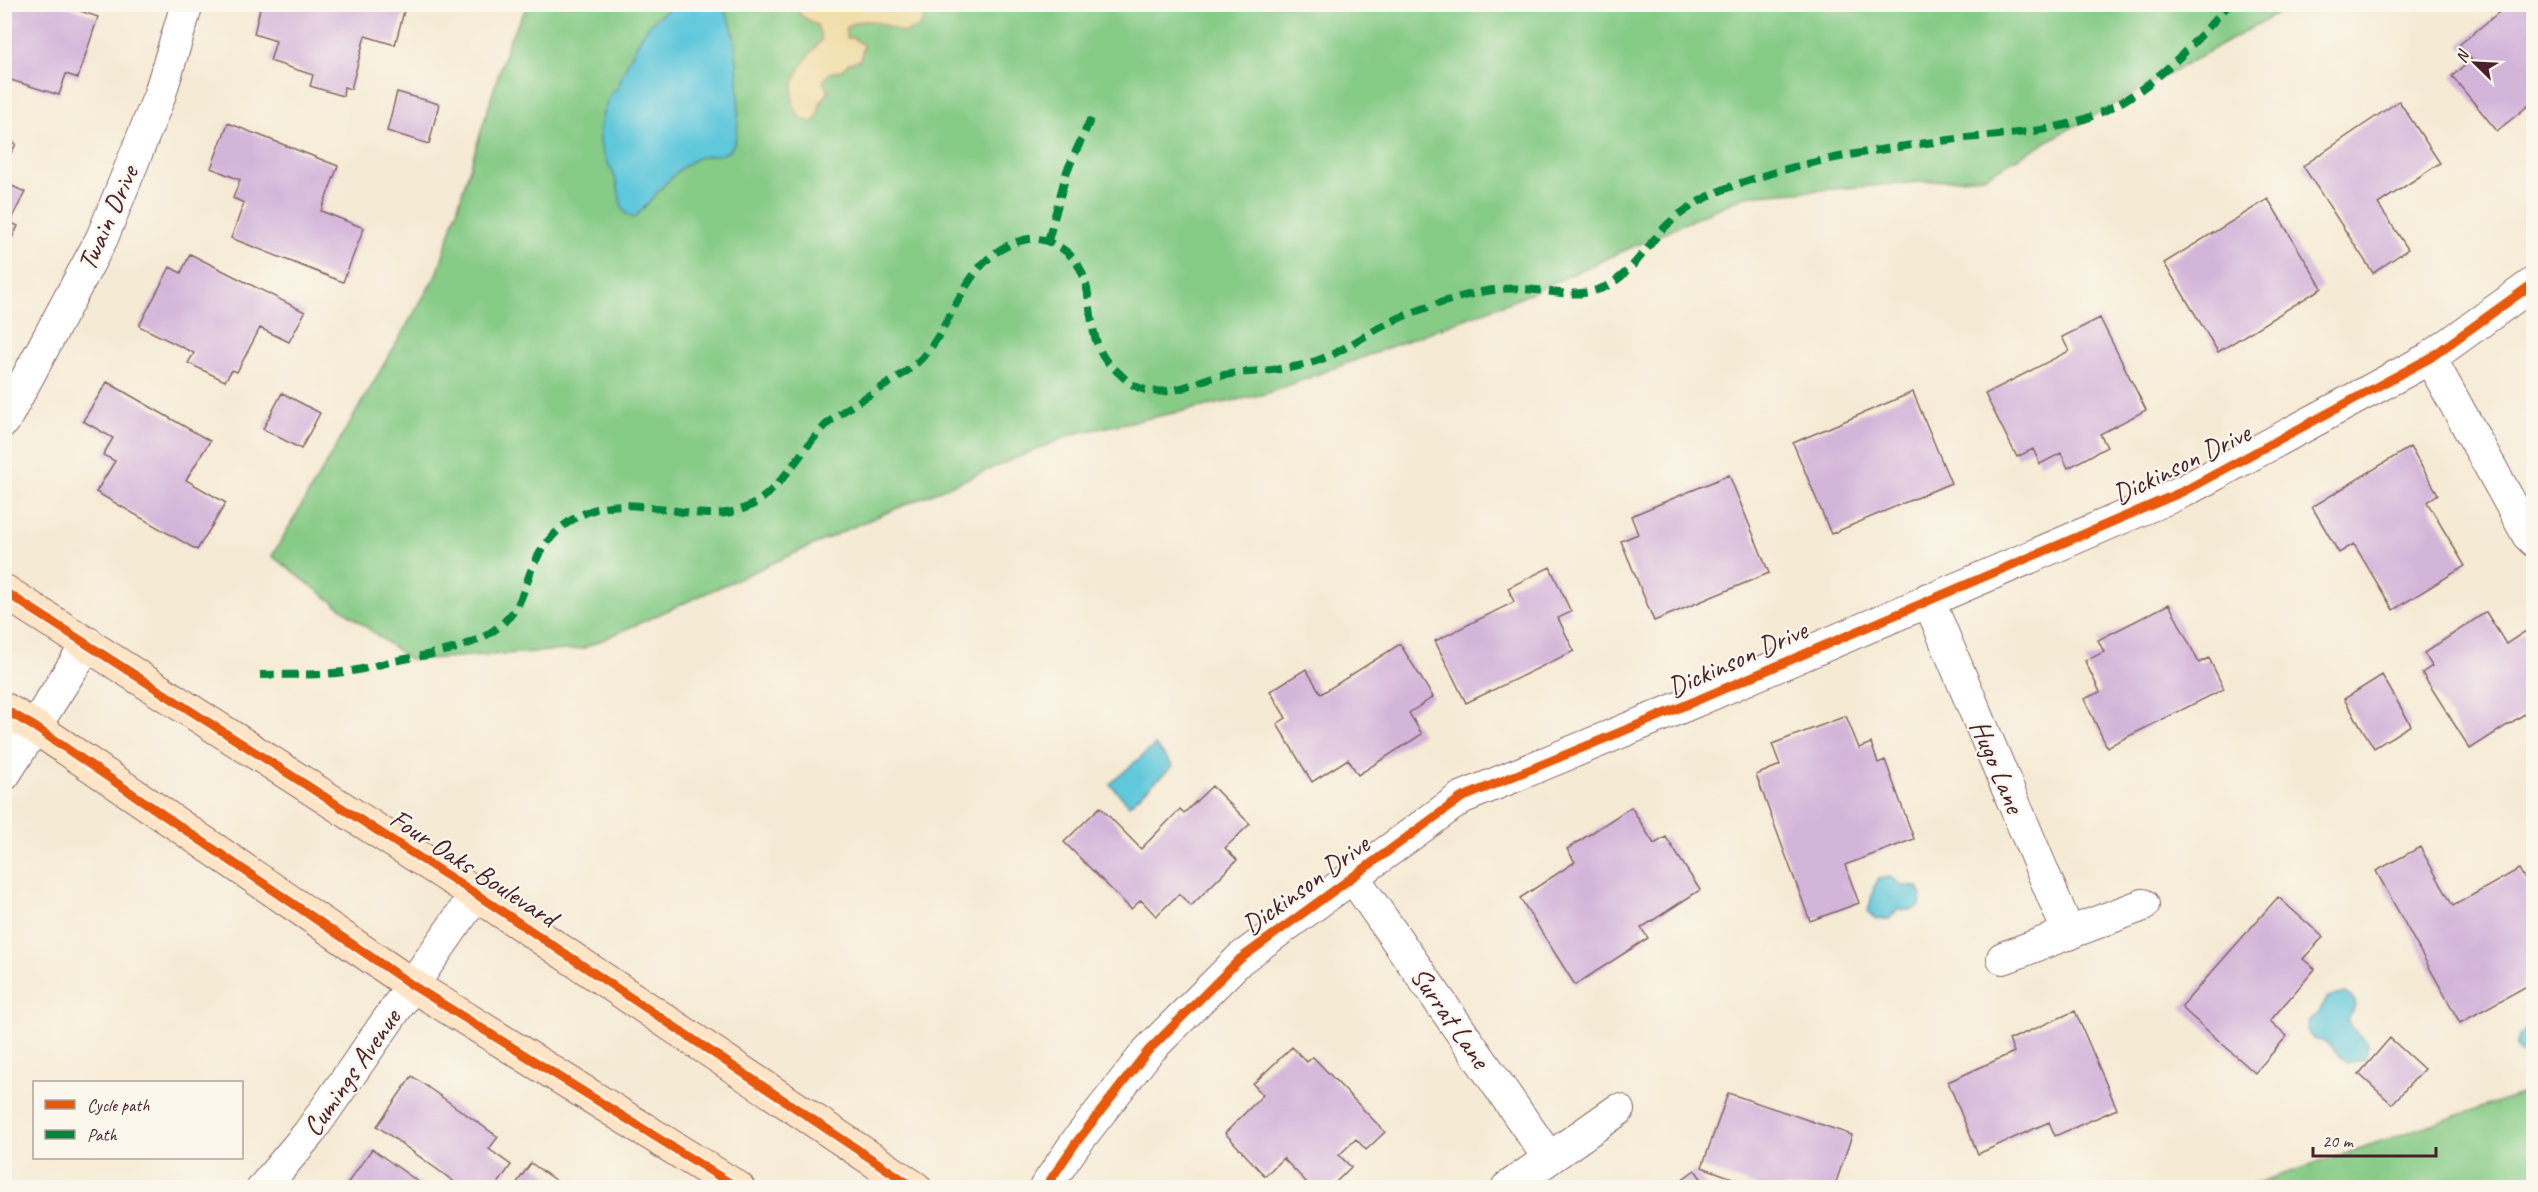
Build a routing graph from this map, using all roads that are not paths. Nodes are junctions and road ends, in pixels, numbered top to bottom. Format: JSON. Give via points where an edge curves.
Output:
{"nodes":[{"id":1,"x":187,"y":4,"type":"edge"},
{"id":2,"x":2534,"y":283,"type":"edge"},
{"id":3,"x":2430,"y":358,"type":"junction"},
{"id":4,"x":4,"y":421,"type":"edge"},
{"id":5,"x":2534,"y":541,"type":"edge"},
{"id":6,"x":4,"y":591,"type":"edge"},
{"id":7,"x":1928,"y":599,"type":"junction"},
{"id":8,"x":88,"y":643,"type":"junction"},
{"id":9,"x":4,"y":709,"type":"edge"},
{"id":10,"x":35,"y":727,"type":"junction"},
{"id":11,"x":4,"y":775,"type":"edge"},
{"id":12,"x":1353,"y":877,"type":"junction"},
{"id":13,"x":476,"y":894,"type":"junction"},
{"id":14,"x":2143,"y":905,"type":"dead end"},
{"id":15,"x":2068,"y":934,"type":"junction"},
{"id":16,"x":2003,"y":958,"type":"dead end"},
{"id":17,"x":412,"y":985,"type":"junction"},
{"id":18,"x":1618,"y":1110,"type":"dead end"},
{"id":19,"x":1549,"y":1158,"type":"junction"},
{"id":20,"x":263,"y":1188,"type":"edge"},
{"id":21,"x":738,"y":1188,"type":"edge"},
{"id":22,"x":915,"y":1188,"type":"edge"},
{"id":23,"x":1045,"y":1188,"type":"edge"},
{"id":24,"x":1507,"y":1188,"type":"edge"}],
"edges":[{"from":1,"to":4,"type":"street","name":"Twain Drive","via":[[159,97],[102,238]]},
{"from":2,"to":3,"type":"street","name":"Dickinson Drive"},
{"from":3,"to":5,"type":"street"},
{"from":3,"to":7,"type":"street","name":"Dickinson Drive","via":[[2184,491]]},
{"from":6,"to":8,"type":"street","name":"Four Oaks Boulevard"},
{"from":7,"to":12,"type":"street","name":"Dickinson Drive","via":[[1461,798]]},
{"from":7,"to":15,"type":"street","name":"Hugo Lane"},
{"from":8,"to":10,"type":"street"},
{"from":8,"to":13,"type":"street","name":"Four Oaks Boulevard"},
{"from":9,"to":10,"type":"street"},
{"from":10,"to":11,"type":"street"},
{"from":10,"to":17,"type":"street"},
{"from":12,"to":19,"type":"street","name":"Surrat Lane"},
{"from":12,"to":23,"type":"street","name":"Dickinson Drive","via":[[1240,959],[1148,1051]]},
{"from":13,"to":17,"type":"street","name":"Cumings Avenue"},
{"from":13,"to":22,"type":"street","name":"Four Oaks Boulevard"},
{"from":14,"to":15,"type":"street"},
{"from":15,"to":16,"type":"street"},
{"from":17,"to":20,"type":"street","name":"Cumings Avenue","via":[[309,1133]]},
{"from":17,"to":21,"type":"street"},
{"from":18,"to":19,"type":"street"},
{"from":19,"to":24,"type":"street"}]}
